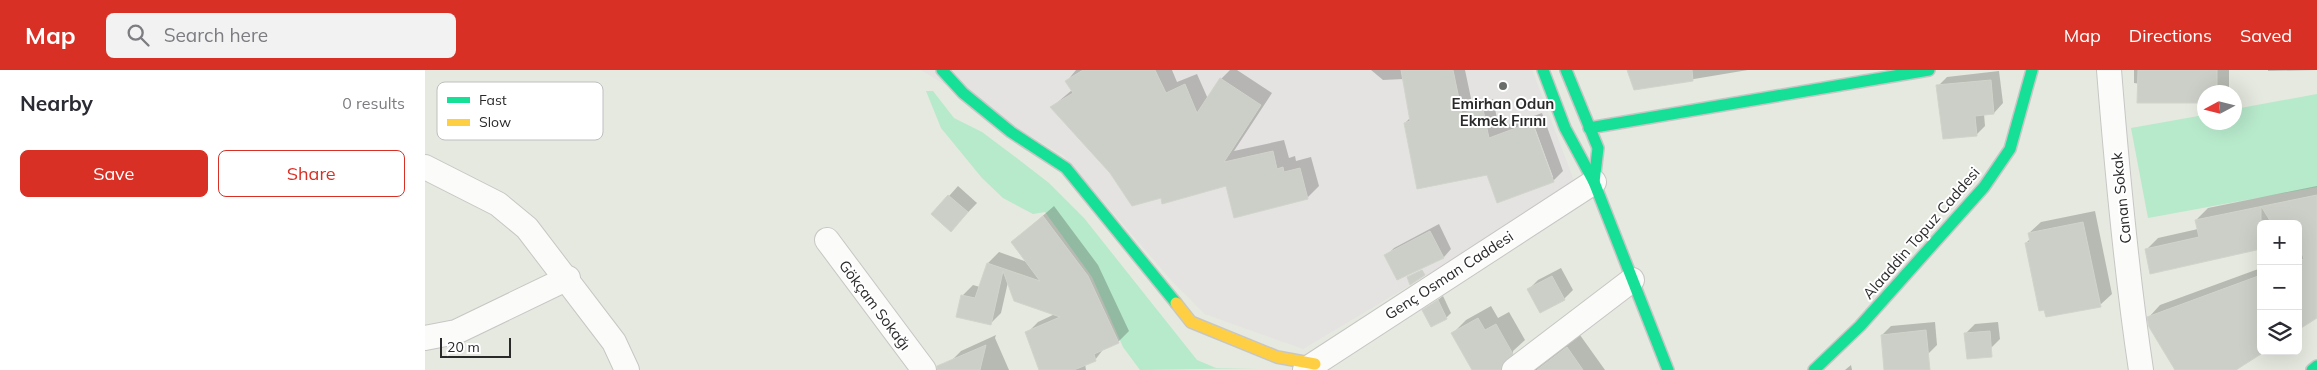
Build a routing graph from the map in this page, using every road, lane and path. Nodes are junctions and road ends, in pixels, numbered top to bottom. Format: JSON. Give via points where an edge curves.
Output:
{"nodes":[{"id":1,"x":941,"y":70,"type":"edge"},
{"id":2,"x":1543,"y":70,"type":"edge"},
{"id":3,"x":1566,"y":70,"type":"edge"},
{"id":4,"x":1929,"y":70,"type":"edge"},
{"id":5,"x":2032,"y":70,"type":"edge"},
{"id":6,"x":2109,"y":70,"type":"edge"},
{"id":7,"x":1589,"y":128,"type":"junction"},
{"id":8,"x":425,"y":167,"type":"edge"},
{"id":9,"x":1594,"y":182,"type":"junction"},
{"id":10,"x":827,"y":240,"type":"dead end"},
{"id":11,"x":568,"y":278,"type":"junction"},
{"id":12,"x":1632,"y":280,"type":"junction"},
{"id":13,"x":425,"y":338,"type":"edge"},
{"id":14,"x":2317,"y":366,"type":"edge"},
{"id":15,"x":1310,"y":367,"type":"edge"},
{"id":16,"x":627,"y":370,"type":"edge"},
{"id":17,"x":924,"y":370,"type":"edge"},
{"id":18,"x":1515,"y":370,"type":"edge"},
{"id":19,"x":1668,"y":370,"type":"edge"},
{"id":20,"x":1814,"y":370,"type":"edge"},
{"id":21,"x":2141,"y":370,"type":"edge"},
{"id":22,"x":2311,"y":370,"type":"edge"}],
"edges":[{"from":1,"to":15,"type":"main road","via":[[963,93],[1011,132],[1066,168],[1191,322],[1277,358]]},
{"from":2,"to":9,"type":"main road","via":[[1580,158]]},
{"from":3,"to":7,"type":"main road"},
{"from":4,"to":7,"type":"main road"},
{"from":5,"to":20,"type":"main road","name":"Alaaddin Topuz Caddesi","via":[[2010,149],[1984,187],[1860,326]]},
{"from":6,"to":21,"type":"street","name":"Canan Sokak"},
{"from":7,"to":9,"type":"main road","via":[[1598,148]]},
{"from":8,"to":11,"type":"street","via":[[498,204],[527,228]]},
{"from":9,"to":12,"type":"main road"},
{"from":9,"to":15,"type":"street","name":"Genç Osman Caddesi"},
{"from":10,"to":17,"type":"street","name":"Gökçam Sokağı"},
{"from":11,"to":13,"type":"street","via":[[456,332]]},
{"from":11,"to":16,"type":"street","via":[[614,342]]},
{"from":12,"to":18,"type":"street"},
{"from":12,"to":19,"type":"main road"},
{"from":14,"to":22,"type":"main road"}]}
